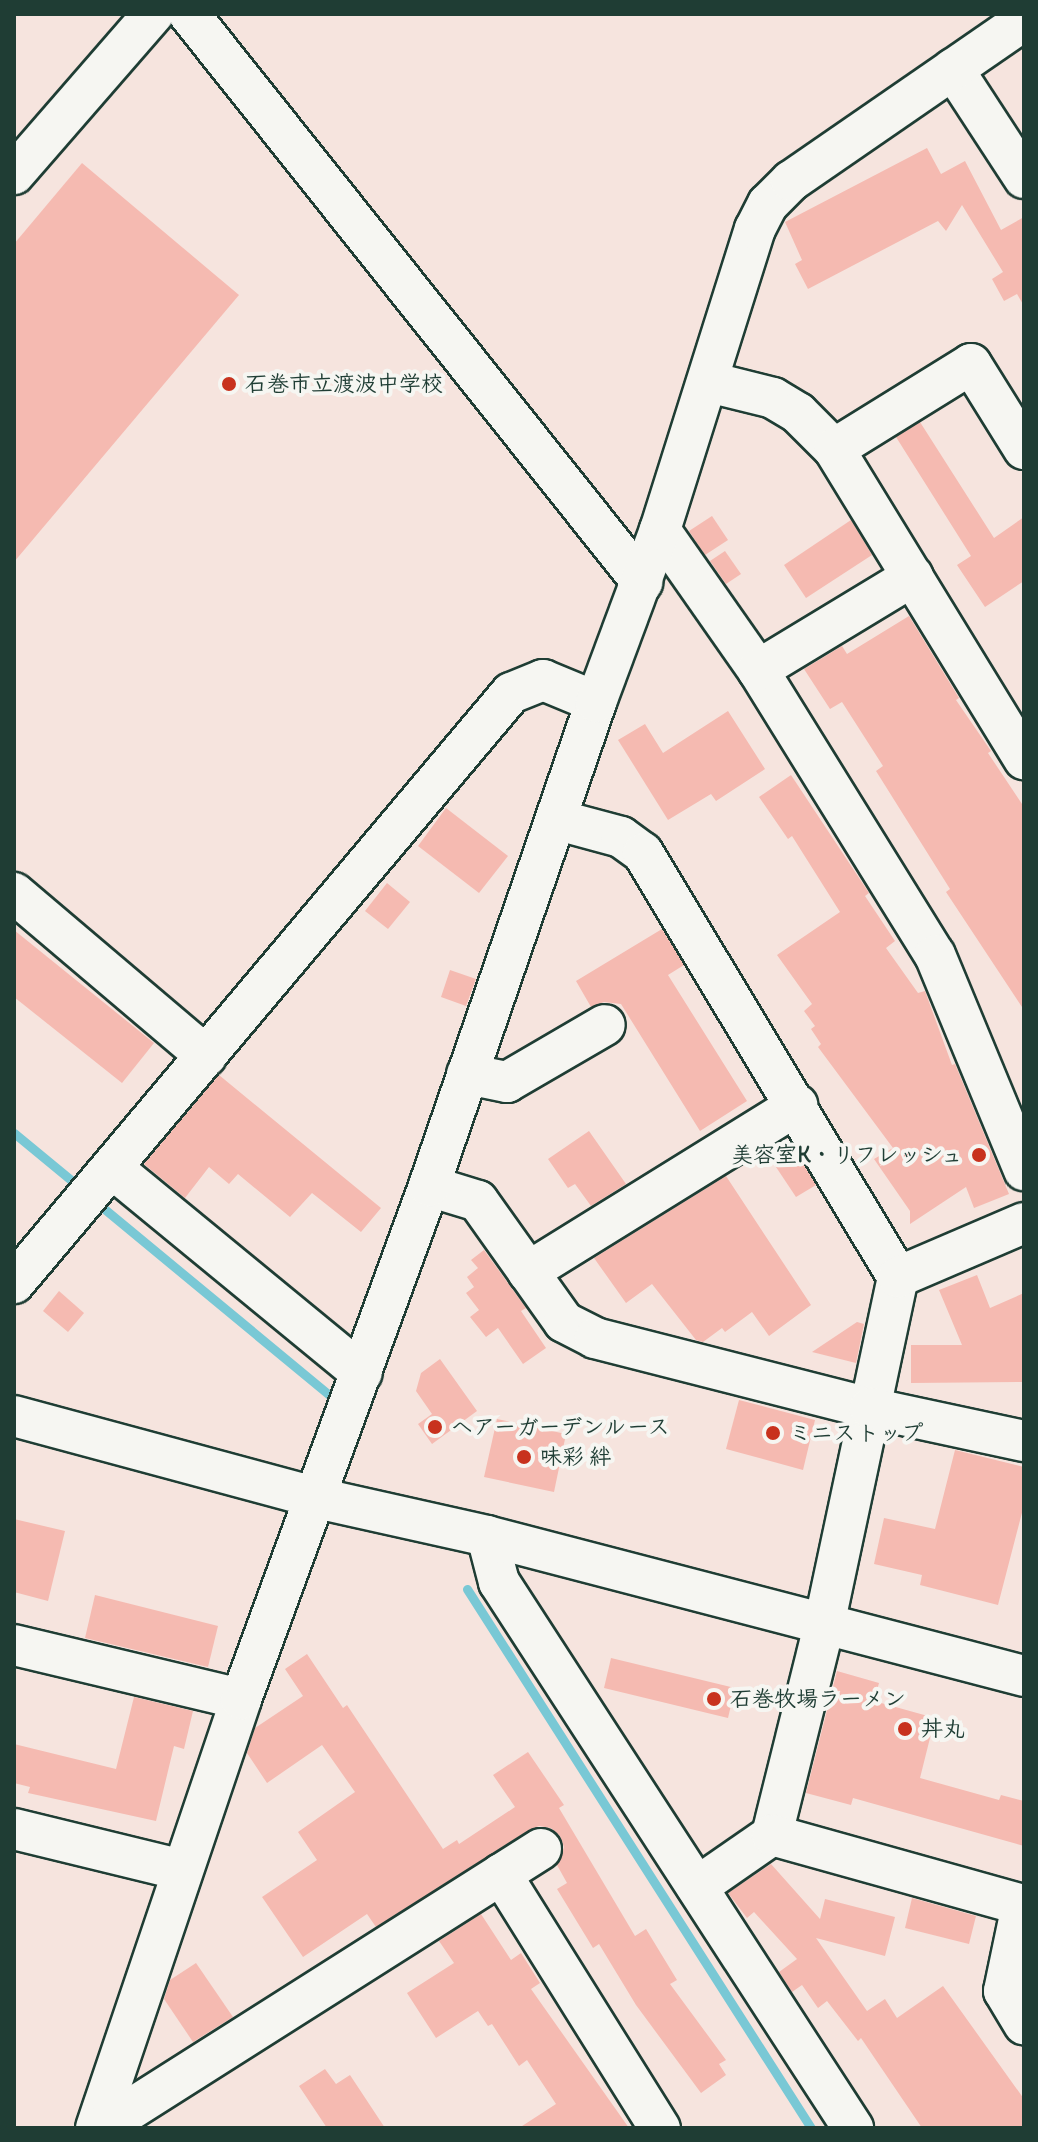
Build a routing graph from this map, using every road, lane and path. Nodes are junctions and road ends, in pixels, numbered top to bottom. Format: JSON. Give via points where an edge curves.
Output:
{"nodes":[{"id":1,"x":153,"y":14,"type":"edge"},
{"id":2,"x":189,"y":14,"type":"edge"},
{"id":3,"x":1024,"y":20,"type":"edge"},
{"id":4,"x":953,"y":69,"type":"junction"},
{"id":5,"x":1011,"y":129,"type":"edge"},
{"id":6,"x":14,"y":174,"type":"edge"},
{"id":7,"x":1024,"y":178,"type":"edge"},
{"id":8,"x":709,"y":382,"type":"junction"},
{"id":9,"x":834,"y":449,"type":"junction"},
{"id":10,"x":1024,"y":449,"type":"edge"},
{"id":11,"x":660,"y":530,"type":"junction"},
{"id":12,"x":913,"y":576,"type":"junction"},
{"id":13,"x":642,"y":582,"type":"junction"},
{"id":14,"x":758,"y":670,"type":"junction"},
{"id":15,"x":596,"y":702,"type":"junction"},
{"id":16,"x":1024,"y":759,"type":"edge"},
{"id":17,"x":558,"y":820,"type":"junction"},
{"id":18,"x":14,"y":893,"type":"edge"},
{"id":19,"x":605,"y":1025,"type":"dead end"},
{"id":20,"x":206,"y":1056,"type":"junction"},
{"id":21,"x":467,"y":1074,"type":"junction"},
{"id":22,"x":797,"y":1105,"type":"junction"},
{"id":23,"x":1024,"y":1170,"type":"edge"},
{"id":24,"x":97,"y":1185,"type":"junction"},
{"id":25,"x":429,"y":1186,"type":"junction"},
{"id":26,"x":1024,"y":1223,"type":"edge"},
{"id":27,"x":528,"y":1272,"type":"junction"},
{"id":28,"x":898,"y":1277,"type":"junction"},
{"id":29,"x":15,"y":1280,"type":"edge"},
{"id":30,"x":362,"y":1373,"type":"junction"},
{"id":31,"x":870,"y":1408,"type":"junction"},
{"id":32,"x":14,"y":1416,"type":"edge"},
{"id":33,"x":1024,"y":1441,"type":"edge"},
{"id":34,"x":317,"y":1498,"type":"junction"},
{"id":35,"x":487,"y":1536,"type":"junction"},
{"id":36,"x":824,"y":1626,"type":"junction"},
{"id":37,"x":14,"y":1645,"type":"edge"},
{"id":38,"x":1024,"y":1676,"type":"edge"},
{"id":39,"x":241,"y":1699,"type":"junction"},
{"id":40,"x":14,"y":1829,"type":"edge"},
{"id":41,"x":772,"y":1835,"type":"junction"},
{"id":42,"x":541,"y":1849,"type":"dead end"},
{"id":43,"x":182,"y":1870,"type":"junction"},
{"id":44,"x":501,"y":1874,"type":"junction"},
{"id":45,"x":697,"y":1887,"type":"junction"},
{"id":46,"x":1024,"y":2024,"type":"edge"},
{"id":47,"x":98,"y":2128,"type":"edge"},
{"id":48,"x":660,"y":2128,"type":"edge"},
{"id":49,"x":853,"y":2128,"type":"edge"}],
"edges":[{"from":1,"to":6,"type":"street"},
{"from":2,"to":13,"type":"street"},
{"from":3,"to":4,"type":"street"},
{"from":4,"to":5,"type":"street"},
{"from":4,"to":8,"type":"street","via":[[791,181],[768,204],[755,229]]},
{"from":5,"to":7,"type":"street"},
{"from":8,"to":9,"type":"street","via":[[773,398],[798,413]]},
{"from":8,"to":11,"type":"street"},
{"from":9,"to":10,"type":"street","via":[[971,364]]},
{"from":9,"to":12,"type":"street"},
{"from":11,"to":13,"type":"street"},
{"from":11,"to":14,"type":"street"},
{"from":12,"to":14,"type":"street"},
{"from":12,"to":16,"type":"street"},
{"from":13,"to":15,"type":"street"},
{"from":14,"to":23,"type":"street","via":[[935,955]]},
{"from":15,"to":17,"type":"street"},
{"from":15,"to":20,"type":"street","via":[[543,680],[511,693]]},
{"from":17,"to":21,"type":"street"},
{"from":17,"to":22,"type":"street","via":[[621,837],[643,853]]},
{"from":18,"to":20,"type":"street"},
{"from":19,"to":21,"type":"street","via":[[507,1082]]},
{"from":20,"to":24,"type":"street"},
{"from":21,"to":25,"type":"street"},
{"from":22,"to":27,"type":"street"},
{"from":22,"to":28,"type":"street"},
{"from":24,"to":29,"type":"street"},
{"from":24,"to":30,"type":"street"},
{"from":25,"to":27,"type":"street","via":[[478,1201]]},
{"from":25,"to":30,"type":"street"},
{"from":26,"to":28,"type":"street"},
{"from":27,"to":31,"type":"street","via":[[564,1322],[595,1338]]},
{"from":28,"to":31,"type":"street"},
{"from":30,"to":34,"type":"street"},
{"from":31,"to":33,"type":"street"},
{"from":31,"to":36,"type":"street"},
{"from":32,"to":34,"type":"street"},
{"from":34,"to":35,"type":"street"},
{"from":34,"to":39,"type":"street"},
{"from":35,"to":36,"type":"street"},
{"from":35,"to":45,"type":"street","via":[[499,1582]]},
{"from":36,"to":38,"type":"street"},
{"from":36,"to":41,"type":"street"},
{"from":37,"to":39,"type":"street"},
{"from":39,"to":43,"type":"street"},
{"from":40,"to":43,"type":"street"},
{"from":41,"to":45,"type":"street"},
{"from":41,"to":46,"type":"street","via":[[1022,1905],[1004,1991]]},
{"from":42,"to":44,"type":"street"},
{"from":43,"to":47,"type":"street"},
{"from":44,"to":47,"type":"street"},
{"from":44,"to":48,"type":"street"},
{"from":45,"to":49,"type":"street"}]}
